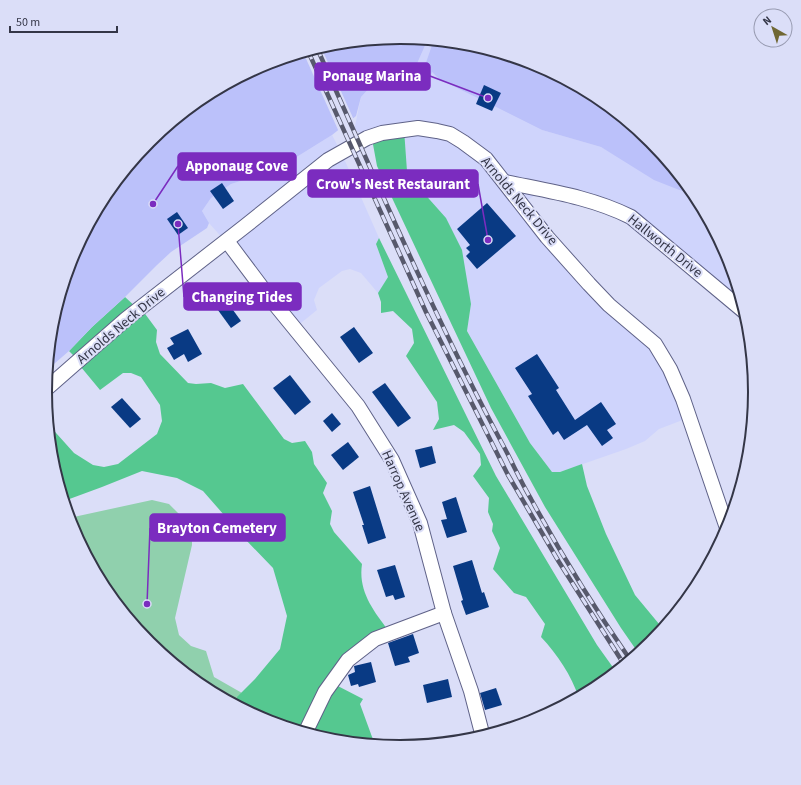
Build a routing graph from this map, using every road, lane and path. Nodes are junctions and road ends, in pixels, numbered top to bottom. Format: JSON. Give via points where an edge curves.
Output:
{"nodes":[{"id":1,"x":505,"y":182,"type":"junction"},
{"id":2,"x":227,"y":241,"type":"junction"},
{"id":3,"x":738,"y":305,"type":"edge"},
{"id":4,"x":52,"y":384,"type":"edge"},
{"id":5,"x":724,"y":520,"type":"edge"},
{"id":6,"x":444,"y":613,"type":"junction"},
{"id":7,"x":308,"y":728,"type":"edge"},
{"id":8,"x":481,"y":731,"type":"edge"}],
"edges":[{"from":1,"to":2,"type":"street","name":"Arnolds Neck Drive","via":[[486,159],[450,134],[418,128],[382,133],[367,138],[324,163]]},
{"from":1,"to":3,"type":"street","name":"Hallworth Drive","via":[[578,196],[631,217]]},
{"from":1,"to":5,"type":"street","name":"Arnolds Neck Drive","via":[[547,237],[589,284],[609,305],[651,340],[662,356],[683,399]]},
{"from":2,"to":4,"type":"street","name":"Arnolds Neck Drive","via":[[126,320]]},
{"from":2,"to":6,"type":"street","name":"Harrop Avenue","via":[[358,406],[392,460],[420,523]]},
{"from":6,"to":7,"type":"street","via":[[375,639],[348,660],[325,692]]},
{"from":6,"to":8,"type":"street","name":"Harrop Avenue"}]}
